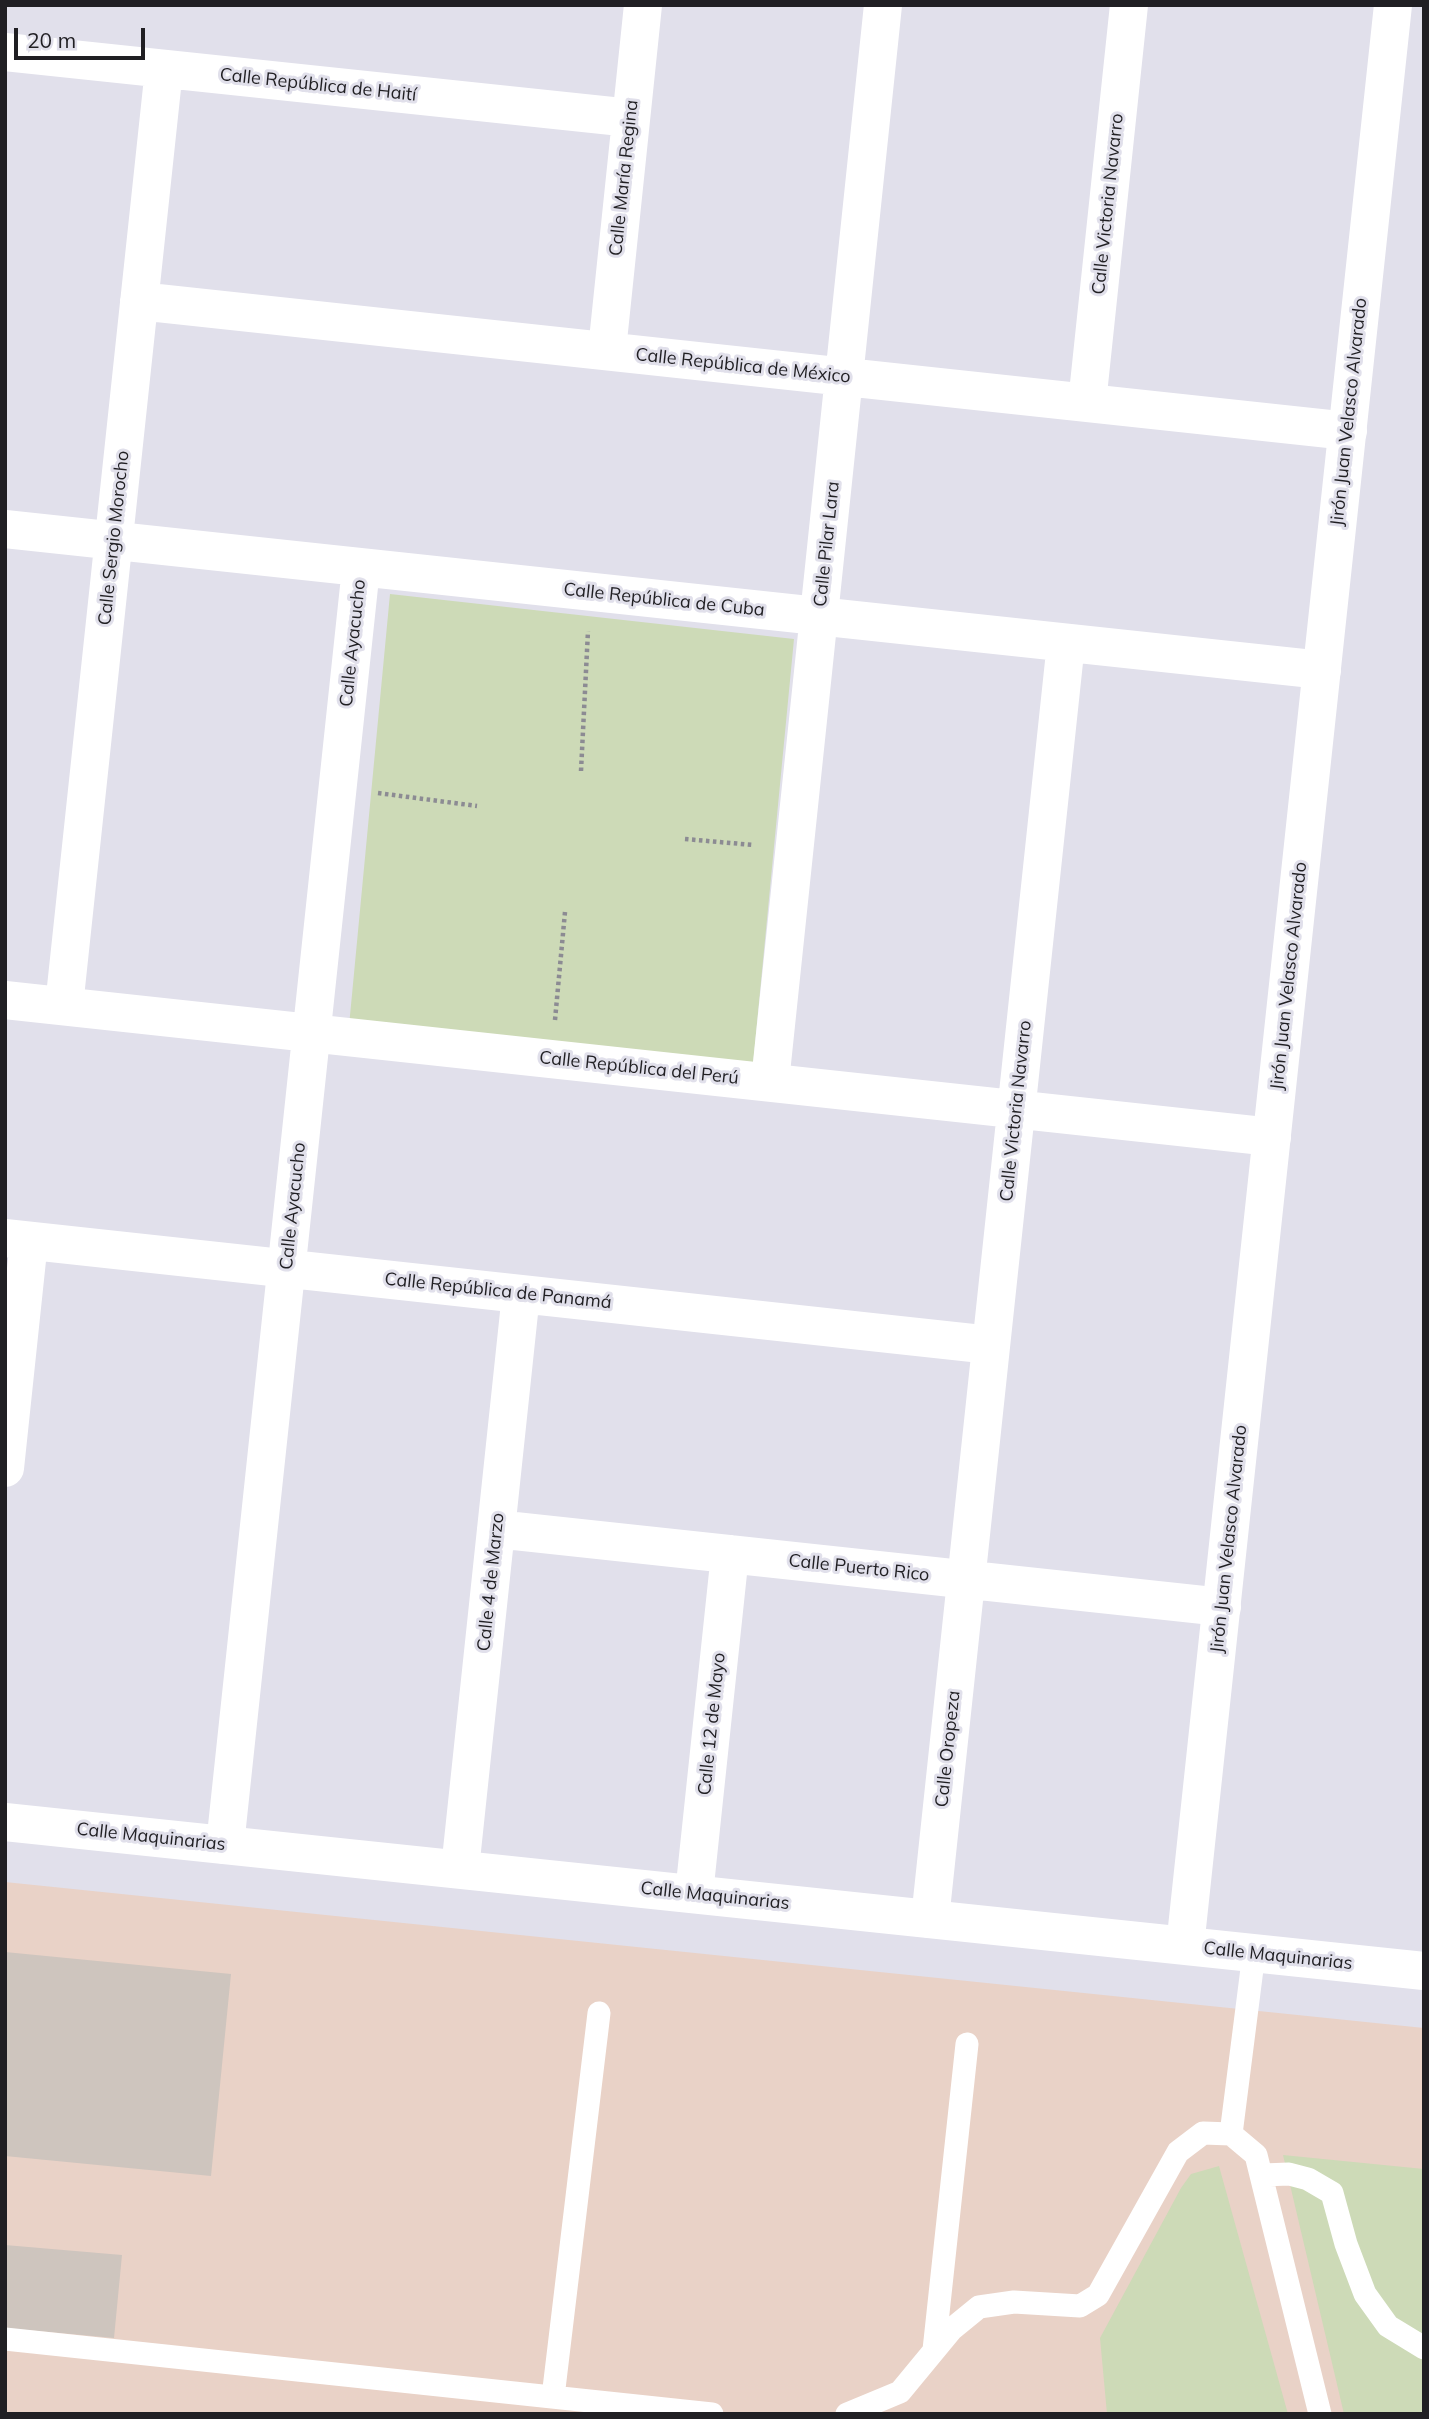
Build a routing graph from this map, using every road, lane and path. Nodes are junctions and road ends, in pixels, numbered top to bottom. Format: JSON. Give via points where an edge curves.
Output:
{"nodes":[{"id":1,"x":643,"y":5,"type":"edge"},
{"id":2,"x":883,"y":5,"type":"edge"},
{"id":3,"x":1129,"y":5,"type":"edge"},
{"id":4,"x":1393,"y":5,"type":"edge"},
{"id":5,"x":5,"y":52,"type":"edge"},
{"id":6,"x":164,"y":69,"type":"junction"},
{"id":7,"x":631,"y":118,"type":"junction"},
{"id":8,"x":139,"y":301,"type":"junction"},
{"id":9,"x":607,"y":351,"type":"junction"},
{"id":10,"x":844,"y":377,"type":"junction"},
{"id":11,"x":1087,"y":403,"type":"junction"},
{"id":12,"x":1348,"y":430,"type":"junction"},
{"id":13,"x":5,"y":529,"type":"edge"},
{"id":14,"x":113,"y":541,"type":"junction"},
{"id":15,"x":361,"y":568,"type":"junction"},
{"id":16,"x":590,"y":592,"type":"junction"},
{"id":17,"x":819,"y":617,"type":"junction"},
{"id":18,"x":1066,"y":643,"type":"junction"},
{"id":19,"x":1322,"y":670,"type":"junction"},
{"id":20,"x":581,"y":771,"type":"dead end"},
{"id":21,"x":338,"y":788,"type":"junction"},
{"id":22,"x":477,"y":806,"type":"dead end"},
{"id":23,"x":685,"y":839,"type":"dead end"},
{"id":24,"x":794,"y":849,"type":"junction"},
{"id":25,"x":565,"y":912,"type":"dead end"},
{"id":26,"x":5,"y":1000,"type":"edge"},
{"id":27,"x":64,"y":1006,"type":"junction"},
{"id":28,"x":312,"y":1033,"type":"junction"},
{"id":29,"x":551,"y":1059,"type":"junction"},
{"id":30,"x":770,"y":1082,"type":"junction"},
{"id":31,"x":1016,"y":1109,"type":"junction"},
{"id":32,"x":1272,"y":1137,"type":"junction"},
{"id":33,"x":17,"y":1240,"type":"edge"},
{"id":34,"x":286,"y":1268,"type":"junction"},
{"id":35,"x":521,"y":1294,"type":"junction"},
{"id":36,"x":991,"y":1345,"type":"junction"},
{"id":37,"x":5,"y":1468,"type":"edge"},
{"id":38,"x":496,"y":1529,"type":"junction"},
{"id":39,"x":730,"y":1554,"type":"junction"},
{"id":40,"x":966,"y":1580,"type":"junction"},
{"id":41,"x":1222,"y":1607,"type":"junction"},
{"id":42,"x":5,"y":1822,"type":"edge"},
{"id":43,"x":225,"y":1845,"type":"junction"},
{"id":44,"x":460,"y":1870,"type":"junction"},
{"id":45,"x":694,"y":1894,"type":"junction"},
{"id":46,"x":930,"y":1919,"type":"junction"},
{"id":47,"x":1185,"y":1946,"type":"junction"},
{"id":48,"x":1254,"y":1953,"type":"junction"},
{"id":49,"x":1424,"y":1971,"type":"edge"},
{"id":50,"x":599,"y":2013,"type":"dead end"},
{"id":51,"x":967,"y":2044,"type":"dead end"},
{"id":52,"x":1231,"y":2134,"type":"junction"},
{"id":53,"x":1263,"y":2175,"type":"junction"},
{"id":54,"x":5,"y":2339,"type":"edge"},
{"id":55,"x":1424,"y":2348,"type":"edge"},
{"id":56,"x":934,"y":2351,"type":"junction"},
{"id":57,"x":553,"y":2397,"type":"junction"},
{"id":58,"x":712,"y":2414,"type":"edge"},
{"id":59,"x":847,"y":2414,"type":"edge"},
{"id":60,"x":1320,"y":2414,"type":"edge"}],
"edges":[{"from":1,"to":7,"type":"street","name":"Calle María Regina"},
{"from":2,"to":10,"type":"street","name":"Calle Pilar Lara"},
{"from":3,"to":11,"type":"street","name":"Calle Victoria Navarro"},
{"from":4,"to":12,"type":"street","name":"Jirón Juan Velasco Alvarado"},
{"from":5,"to":6,"type":"street","name":"Calle República de Haití"},
{"from":6,"to":7,"type":"street","name":"Calle República de Haití"},
{"from":6,"to":8,"type":"street","name":"Calle Sergio Morocho"},
{"from":7,"to":9,"type":"street","name":"Calle María Regina"},
{"from":8,"to":9,"type":"street","name":"Calle República de México"},
{"from":8,"to":14,"type":"street","name":"Calle Sergio Morocho"},
{"from":9,"to":10,"type":"street","name":"Calle República de México"},
{"from":10,"to":11,"type":"street","name":"Calle República de México"},
{"from":10,"to":17,"type":"street","name":"Calle Pilar Lara"},
{"from":11,"to":12,"type":"street","name":"Calle República de México"},
{"from":12,"to":19,"type":"street","name":"Jirón Juan Velasco Alvarado"},
{"from":13,"to":14,"type":"street","name":"Calle República de Cuba"},
{"from":14,"to":15,"type":"street","name":"Calle República de Cuba"},
{"from":14,"to":27,"type":"street","name":"Calle Sergio Morocho"},
{"from":15,"to":16,"type":"street","name":"Calle República de Cuba"},
{"from":15,"to":21,"type":"street","name":"Calle Ayacucho"},
{"from":16,"to":17,"type":"street","name":"Calle República de Cuba"},
{"from":16,"to":20,"type":"path"},
{"from":17,"to":18,"type":"street","name":"Calle República de Cuba"},
{"from":17,"to":24,"type":"street","name":"Calle Pilar Lara"},
{"from":18,"to":19,"type":"street","name":"Calle República de Cuba"},
{"from":18,"to":31,"type":"street","name":"Calle Victoria Navarro"},
{"from":19,"to":32,"type":"street","name":"Jirón Juan Velasco Alvarado"},
{"from":21,"to":22,"type":"path"},
{"from":21,"to":28,"type":"street","name":"Calle Ayacucho"},
{"from":23,"to":24,"type":"path"},
{"from":24,"to":30,"type":"street","name":"Calle Pilar Lara"},
{"from":25,"to":29,"type":"path"},
{"from":26,"to":27,"type":"street","name":"Calle República del Perú"},
{"from":27,"to":28,"type":"street","name":"Calle República del Perú"},
{"from":28,"to":29,"type":"street","name":"Calle República del Perú"},
{"from":28,"to":34,"type":"street","name":"Calle Ayacucho"},
{"from":29,"to":30,"type":"street","name":"Calle República del Perú"},
{"from":30,"to":31,"type":"street","name":"Calle República del Perú"},
{"from":31,"to":32,"type":"street","name":"Calle República del Perú"},
{"from":31,"to":36,"type":"street","name":"Calle Victoria Navarro"},
{"from":32,"to":41,"type":"street","name":"Jirón Juan Velasco Alvarado"},
{"from":33,"to":34,"type":"street","name":"Calle República de Panamá"},
{"from":33,"to":37,"type":"street"},
{"from":34,"to":35,"type":"street","name":"Calle República de Panamá"},
{"from":34,"to":43,"type":"street","name":"Calle Ayacucho"},
{"from":35,"to":36,"type":"street","name":"Calle República de Panamá"},
{"from":35,"to":38,"type":"street","name":"Calle 4 de Marzo"},
{"from":36,"to":40,"type":"street","name":"Calle Victoria Navarro"},
{"from":38,"to":39,"type":"street","name":"Calle Puerto Rico"},
{"from":38,"to":44,"type":"street","name":"Calle 4 de Marzo"},
{"from":39,"to":40,"type":"street","name":"Calle Puerto Rico"},
{"from":39,"to":45,"type":"street","name":"Calle 12 de Mayo"},
{"from":40,"to":41,"type":"street","name":"Calle Puerto Rico"},
{"from":40,"to":46,"type":"street","name":"Calle Oropeza"},
{"from":41,"to":47,"type":"street","name":"Jirón Juan Velasco Alvarado"},
{"from":42,"to":43,"type":"street","name":"Calle Maquinarias"},
{"from":43,"to":44,"type":"street","name":"Calle Maquinarias"},
{"from":44,"to":45,"type":"street","name":"Calle Maquinarias"},
{"from":45,"to":46,"type":"street","name":"Calle Maquinarias"},
{"from":46,"to":47,"type":"street","name":"Calle Maquinarias"},
{"from":47,"to":48,"type":"street","name":"Calle Maquinarias"},
{"from":48,"to":49,"type":"street","name":"Calle Maquinarias"},
{"from":48,"to":52,"type":"lane"},
{"from":50,"to":57,"type":"lane"},
{"from":51,"to":56,"type":"lane"},
{"from":52,"to":53,"type":"lane","via":[[1256,2155]]},
{"from":52,"to":56,"type":"lane","via":[[1203,2133],[1178,2152],[1098,2295],[1080,2306],[1014,2302],[979,2307]]},
{"from":53,"to":55,"type":"lane","via":[[1289,2174],[1332,2193],[1365,2294],[1388,2326]]},
{"from":53,"to":60,"type":"lane"},
{"from":54,"to":57,"type":"lane"},
{"from":56,"to":59,"type":"lane","via":[[900,2392]]},
{"from":57,"to":58,"type":"lane"}]}
